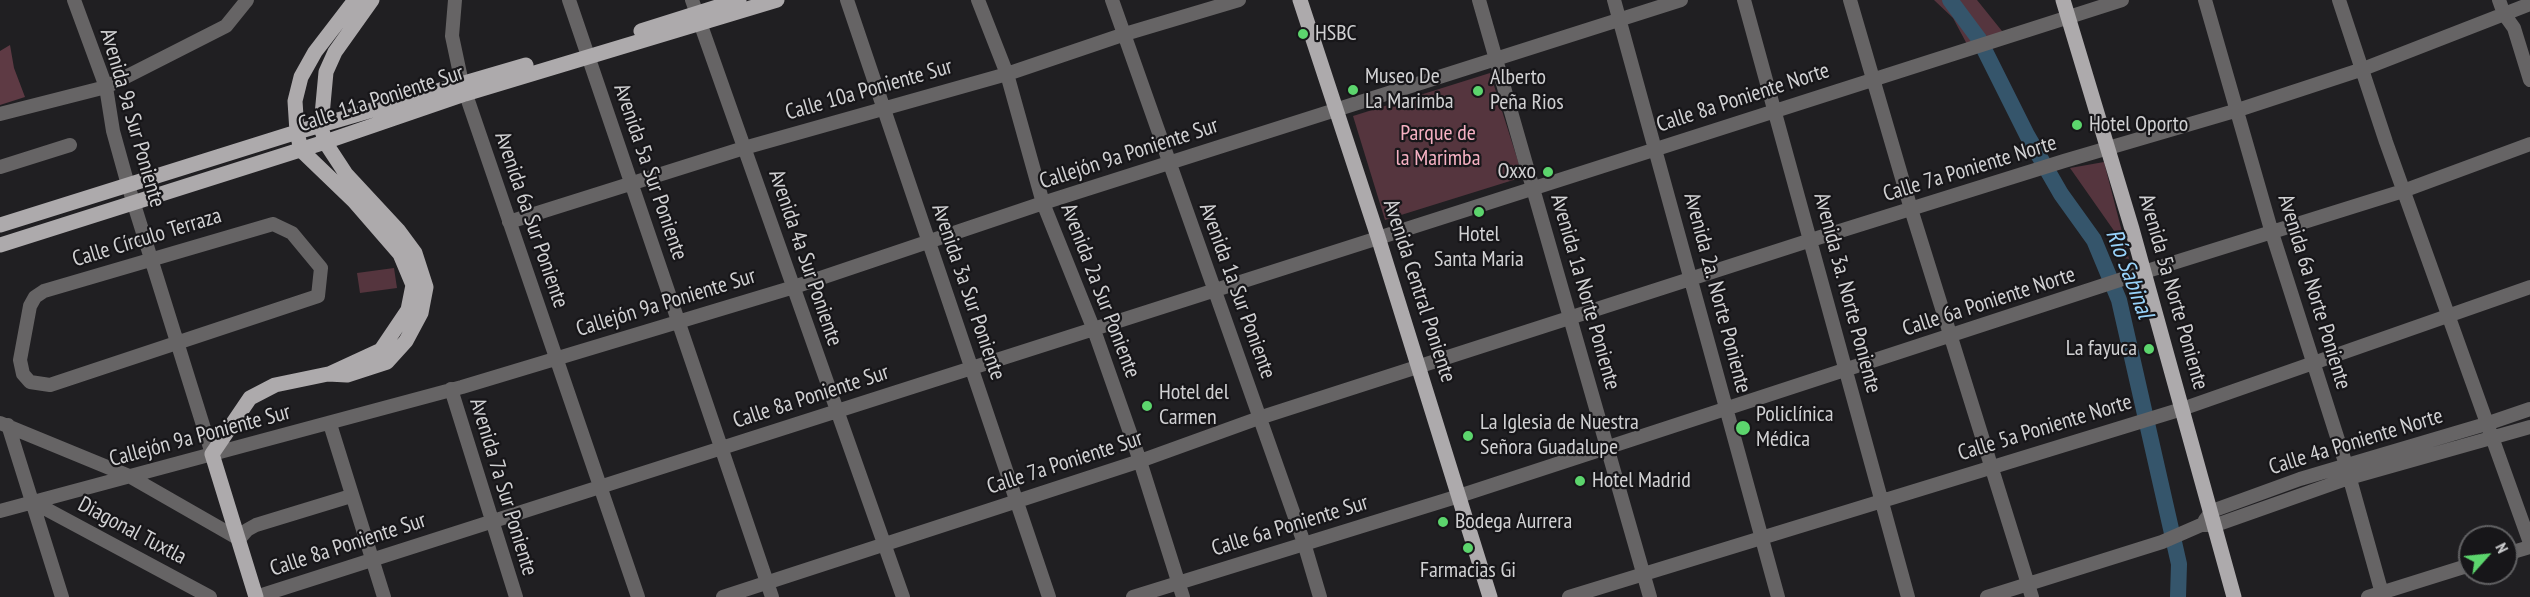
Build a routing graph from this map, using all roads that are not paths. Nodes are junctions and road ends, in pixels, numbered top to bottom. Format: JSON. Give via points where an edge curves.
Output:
{"nodes":[{"id":1,"x":74,"y":0,"type":"edge"},
{"id":2,"x":248,"y":0,"type":"edge"},
{"id":3,"x":355,"y":0,"type":"edge"},
{"id":4,"x":372,"y":0,"type":"edge"},
{"id":5,"x":455,"y":0,"type":"edge"},
{"id":6,"x":569,"y":0,"type":"edge"},
{"id":7,"x":739,"y":0,"type":"edge"},
{"id":8,"x":777,"y":0,"type":"edge"},
{"id":9,"x":847,"y":0,"type":"edge"},
{"id":10,"x":978,"y":0,"type":"edge"},
{"id":11,"x":1112,"y":0,"type":"edge"},
{"id":12,"x":1239,"y":0,"type":"edge"},
{"id":13,"x":1300,"y":0,"type":"edge"},
{"id":14,"x":1479,"y":0,"type":"edge"},
{"id":15,"x":1614,"y":0,"type":"edge"},
{"id":16,"x":1681,"y":0,"type":"edge"},
{"id":17,"x":1744,"y":0,"type":"edge"},
{"id":18,"x":1850,"y":0,"type":"edge"},
{"id":19,"x":2063,"y":0,"type":"edge"},
{"id":20,"x":2121,"y":0,"type":"edge"},
{"id":21,"x":2205,"y":0,"type":"edge"},
{"id":22,"x":2339,"y":0,"type":"edge"},
{"id":23,"x":2499,"y":0,"type":"edge"},
{"id":24,"x":2530,"y":4,"type":"edge"},
{"id":25,"x":2511,"y":8,"type":"edge"},
{"id":26,"x":696,"y":13,"type":"edge"},
{"id":27,"x":2068,"y":17,"type":"junction"},
{"id":28,"x":1619,"y":20,"type":"junction"},
{"id":29,"x":1125,"y":34,"type":"junction"},
{"id":30,"x":587,"y":52,"type":"junction"},
{"id":31,"x":1495,"y":59,"type":"junction"},
{"id":32,"x":2363,"y":69,"type":"junction"},
{"id":33,"x":1006,"y":74,"type":"junction"},
{"id":34,"x":1873,"y":78,"type":"junction"},
{"id":35,"x":2530,"y":80,"type":"edge"},
{"id":36,"x":106,"y":87,"type":"junction"},
{"id":37,"x":464,"y":89,"type":"junction"},
{"id":38,"x":883,"y":107,"type":"junction"},
{"id":39,"x":1337,"y":110,"type":"junction"},
{"id":40,"x":1774,"y":110,"type":"junction"},
{"id":41,"x":2238,"y":110,"type":"junction"},
{"id":42,"x":0,"y":114,"type":"edge"},
{"id":43,"x":321,"y":126,"type":"junction"},
{"id":44,"x":297,"y":132,"type":"junction"},
{"id":45,"x":325,"y":142,"type":"junction"},
{"id":46,"x":2530,"y":144,"type":"edge"},
{"id":47,"x":70,"y":145,"type":"dead end"},
{"id":48,"x":744,"y":148,"type":"junction"},
{"id":49,"x":1656,"y":148,"type":"junction"},
{"id":50,"x":301,"y":150,"type":"junction"},
{"id":51,"x":2109,"y":150,"type":"junction"},
{"id":52,"x":1168,"y":164,"type":"junction"},
{"id":53,"x":0,"y":167,"type":"edge"},
{"id":54,"x":631,"y":183,"type":"junction"},
{"id":55,"x":128,"y":185,"type":"junction"},
{"id":56,"x":1533,"y":188,"type":"junction"},
{"id":57,"x":2403,"y":191,"type":"junction"},
{"id":58,"x":134,"y":201,"type":"junction"},
{"id":59,"x":1043,"y":203,"type":"junction"},
{"id":60,"x":1911,"y":209,"type":"junction"},
{"id":61,"x":20,"y":219,"type":"junction"},
{"id":62,"x":510,"y":222,"type":"junction"},
{"id":63,"x":0,"y":225,"type":"edge"},
{"id":64,"x":2272,"y":233,"type":"junction"},
{"id":65,"x":26,"y":237,"type":"junction"},
{"id":66,"x":1378,"y":237,"type":"junction"},
{"id":67,"x":1811,"y":240,"type":"junction"},
{"id":68,"x":929,"y":242,"type":"junction"},
{"id":69,"x":0,"y":245,"type":"edge"},
{"id":70,"x":151,"y":259,"type":"junction"},
{"id":71,"x":2144,"y":272,"type":"junction"},
{"id":72,"x":1691,"y":280,"type":"junction"},
{"id":73,"x":794,"y":287,"type":"junction"},
{"id":74,"x":2530,"y":287,"type":"edge"},
{"id":75,"x":1215,"y":289,"type":"junction"},
{"id":76,"x":1570,"y":317,"type":"junction"},
{"id":77,"x":2449,"y":317,"type":"junction"},
{"id":78,"x":678,"y":320,"type":"junction"},
{"id":79,"x":1094,"y":330,"type":"junction"},
{"id":80,"x":1952,"y":336,"type":"junction"},
{"id":81,"x":176,"y":341,"type":"junction"},
{"id":82,"x":556,"y":359,"type":"junction"},
{"id":83,"x":2314,"y":363,"type":"junction"},
{"id":84,"x":1419,"y":366,"type":"junction"},
{"id":85,"x":972,"y":368,"type":"junction"},
{"id":86,"x":1846,"y":370,"type":"junction"},
{"id":87,"x":328,"y":375,"type":"junction"},
{"id":88,"x":451,"y":389,"type":"junction"},
{"id":89,"x":1727,"y":409,"type":"junction"},
{"id":90,"x":2530,"y":409,"type":"edge"},
{"id":91,"x":837,"y":410,"type":"junction"},
{"id":92,"x":2175,"y":411,"type":"junction"},
{"id":93,"x":1259,"y":417,"type":"junction"},
{"id":94,"x":4,"y":424,"type":"edge"},
{"id":95,"x":330,"y":424,"type":"junction"},
{"id":96,"x":2486,"y":424,"type":"junction"},
{"id":97,"x":2530,"y":427,"type":"edge"},
{"id":98,"x":2491,"y":440,"type":"junction"},
{"id":99,"x":721,"y":447,"type":"junction"},
{"id":100,"x":1609,"y":447,"type":"junction"},
{"id":101,"x":212,"y":454,"type":"junction"},
{"id":102,"x":1140,"y":461,"type":"junction"},
{"id":103,"x":1992,"y":465,"type":"junction"},
{"id":104,"x":2348,"y":471,"type":"junction"},
{"id":105,"x":129,"y":477,"type":"junction"},
{"id":106,"x":600,"y":486,"type":"junction"},
{"id":107,"x":351,"y":496,"type":"junction"},
{"id":108,"x":1459,"y":496,"type":"junction"},
{"id":109,"x":1882,"y":499,"type":"junction"},
{"id":110,"x":33,"y":502,"type":"junction"},
{"id":111,"x":1017,"y":502,"type":"junction"},
{"id":112,"x":0,"y":511,"type":"edge"},
{"id":113,"x":491,"y":521,"type":"junction"},
{"id":114,"x":2206,"y":522,"type":"junction"},
{"id":115,"x":1762,"y":537,"type":"junction"},
{"id":116,"x":239,"y":539,"type":"junction"},
{"id":117,"x":1304,"y":543,"type":"junction"},
{"id":118,"x":884,"y":545,"type":"junction"},
{"id":119,"x":2530,"y":545,"type":"edge"},
{"id":120,"x":371,"y":560,"type":"junction"},
{"id":121,"x":2458,"y":569,"type":"edge"},
{"id":122,"x":1644,"y":573,"type":"junction"},
{"id":123,"x":1179,"y":582,"type":"junction"},
{"id":124,"x":767,"y":583,"type":"junction"},
{"id":125,"x":2030,"y":591,"type":"edge"},
{"id":126,"x":2378,"y":596,"type":"edge"},
{"id":127,"x":62,"y":597,"type":"edge"},
{"id":128,"x":210,"y":597,"type":"edge"},
{"id":129,"x":256,"y":597,"type":"edge"},
{"id":130,"x":384,"y":597,"type":"edge"},
{"id":131,"x":516,"y":597,"type":"edge"},
{"id":132,"x":638,"y":597,"type":"edge"},
{"id":133,"x":723,"y":597,"type":"edge"},
{"id":134,"x":772,"y":597,"type":"edge"},
{"id":135,"x":903,"y":597,"type":"edge"},
{"id":136,"x":1049,"y":597,"type":"edge"},
{"id":137,"x":1133,"y":597,"type":"edge"},
{"id":138,"x":1184,"y":597,"type":"edge"},
{"id":139,"x":1320,"y":597,"type":"edge"},
{"id":140,"x":1490,"y":597,"type":"edge"},
{"id":141,"x":1569,"y":597,"type":"edge"},
{"id":142,"x":1650,"y":597,"type":"edge"},
{"id":143,"x":1778,"y":597,"type":"edge"},
{"id":144,"x":1908,"y":597,"type":"edge"},
{"id":145,"x":1987,"y":597,"type":"edge"},
{"id":146,"x":2234,"y":597,"type":"edge"}],
"edges":[{"from":1,"to":36,"type":"street","name":"Avenida 9a Sur Poniente"},
{"from":2,"to":36,"type":"street","via":[[226,26]]},
{"from":3,"to":44,"type":"main road","via":[[300,77],[295,100]]},
{"from":4,"to":43,"type":"main road","via":[[335,52],[326,72]]},
{"from":5,"to":37,"type":"street","name":"Avenida 6a Sur Poniente","via":[[452,36]]},
{"from":6,"to":30,"type":"street","name":"Avenida 5a Sur Poniente"},
{"from":7,"to":26,"type":"main road","name":"Calle 11a Poniente Sur"},
{"from":8,"to":26,"type":"main road","name":"Calle 11a Poniente Sur"},
{"from":9,"to":38,"type":"street","name":"Avenida 3a Sur Poniente"},
{"from":10,"to":33,"type":"street","name":"Avenida 2a Sur Poniente"},
{"from":11,"to":29,"type":"street","name":"Avenida 1a Sur Poniente"},
{"from":12,"to":29,"type":"street","name":"Calle 10a Poniente Sur"},
{"from":13,"to":39,"type":"main road","name":"Avenida Central Poniente"},
{"from":14,"to":31,"type":"street","name":"Avenida 1a Norte Poniente"},
{"from":15,"to":28,"type":"street","name":"Avenida 2a. Norte Poniente"},
{"from":16,"to":28,"type":"street","name":"Callejón 9a Poniente Sur"},
{"from":17,"to":40,"type":"street","name":"Avenida 3a. Norte Poniente"},
{"from":18,"to":34,"type":"street"},
{"from":19,"to":27,"type":"main road","name":"Avenida 5a Norte Poniente"},
{"from":20,"to":27,"type":"street","name":"Calle 8a Poniente Norte"},
{"from":21,"to":41,"type":"street","name":"Avenida 6a Norte Poniente"},
{"from":22,"to":32,"type":"street"},
{"from":23,"to":25,"type":"street"},
{"from":24,"to":25,"type":"street","name":"Calle 7a Poniente Norte"},
{"from":25,"to":32,"type":"street","name":"Calle 7a Poniente Norte"},
{"from":25,"to":35,"type":"street"},
{"from":26,"to":30,"type":"main road","name":"Calle 11a Poniente Sur"},
{"from":26,"to":48,"type":"street","name":"Avenida 4a Sur Poniente"},
{"from":27,"to":34,"type":"street","name":"Calle 8a Poniente Norte"},
{"from":27,"to":51,"type":"main road","name":"Avenida 5a Norte Poniente"},
{"from":28,"to":31,"type":"street","name":"Callejón 9a Poniente Sur"},
{"from":28,"to":49,"type":"street","name":"Avenida 2a. Norte Poniente"},
{"from":29,"to":33,"type":"street","name":"Calle 10a Poniente Sur"},
{"from":29,"to":52,"type":"street","name":"Avenida 1a Sur Poniente"},
{"from":30,"to":37,"type":"main road","name":"Calle 11a Poniente Sur"},
{"from":30,"to":54,"type":"street","name":"Avenida 5a Sur Poniente"},
{"from":31,"to":39,"type":"street","name":"Callejón 9a Poniente Sur"},
{"from":31,"to":56,"type":"street","name":"Avenida 1a Norte Poniente"},
{"from":32,"to":41,"type":"street","name":"Calle 7a Poniente Norte"},
{"from":32,"to":57,"type":"street"},
{"from":33,"to":38,"type":"street","name":"Calle 10a Poniente Sur"},
{"from":33,"to":59,"type":"street","name":"Avenida 2a Sur Poniente"},
{"from":34,"to":40,"type":"street","name":"Calle 8a Poniente Norte"},
{"from":34,"to":60,"type":"street"},
{"from":36,"to":42,"type":"street"},
{"from":36,"to":55,"type":"street","name":"Avenida 9a Sur Poniente"},
{"from":37,"to":43,"type":"main road","name":"Calle 11a Poniente Sur"},
{"from":37,"to":45,"type":"main road","name":"Calle 11a Poniente Sur"},
{"from":37,"to":62,"type":"street","name":"Avenida 6a Sur Poniente"},
{"from":38,"to":48,"type":"street","name":"Calle 10a Poniente Sur"},
{"from":38,"to":68,"type":"street","name":"Avenida 3a Sur Poniente"},
{"from":39,"to":52,"type":"street","name":"Callejón 9a Poniente Sur"},
{"from":39,"to":66,"type":"main road","name":"Avenida Central Poniente"},
{"from":40,"to":49,"type":"street","name":"Calle 8a Poniente Norte"},
{"from":40,"to":67,"type":"street","name":"Avenida 3a. Norte Poniente"},
{"from":41,"to":51,"type":"street","name":"Calle 7a Poniente Norte"},
{"from":41,"to":64,"type":"street","name":"Avenida 6a Norte Poniente"},
{"from":43,"to":44,"type":"main road","name":"Calle 11a Poniente Sur"},
{"from":43,"to":45,"type":"main road"},
{"from":44,"to":50,"type":"main road"},
{"from":44,"to":55,"type":"main road","name":"Calle 11a Poniente Sur"},
{"from":45,"to":50,"type":"main road","name":"Calle 11a Poniente Sur"},
{"from":45,"to":87,"type":"main road","via":[[346,174],[415,253],[426,287],[421,313],[387,362],[347,375]]},
{"from":46,"to":57,"type":"street","name":"Calle 6a Poniente Norte"},
{"from":47,"to":53,"type":"street"},
{"from":48,"to":54,"type":"street","name":"Calle 10a Poniente Sur"},
{"from":48,"to":73,"type":"street","name":"Avenida 4a Sur Poniente"},
{"from":49,"to":56,"type":"street","name":"Calle 8a Poniente Norte"},
{"from":49,"to":72,"type":"street","name":"Avenida 2a. Norte Poniente"},
{"from":50,"to":58,"type":"main road","name":"Calle 11a Poniente Sur"},
{"from":50,"to":87,"type":"main road","via":[[354,201],[400,254],[413,285],[408,310],[381,350]]},
{"from":51,"to":60,"type":"street","name":"Calle 7a Poniente Norte"},
{"from":51,"to":71,"type":"main road","name":"Avenida 5a Norte Poniente"},
{"from":52,"to":59,"type":"street","name":"Callejón 9a Poniente Sur"},
{"from":52,"to":75,"type":"street","name":"Avenida 1a Sur Poniente"},
{"from":54,"to":62,"type":"street","name":"Calle 10a Poniente Sur"},
{"from":54,"to":78,"type":"street","name":"Avenida 5a Sur Poniente"},
{"from":55,"to":58,"type":"street","name":"Avenida 9a Sur Poniente"},
{"from":55,"to":61,"type":"main road","name":"Calle 11a Poniente Sur"},
{"from":56,"to":66,"type":"street","name":"Calle 8a Poniente Norte"},
{"from":56,"to":76,"type":"street","name":"Avenida 1a Norte Poniente"},
{"from":57,"to":64,"type":"street","name":"Calle 6a Poniente Norte"},
{"from":57,"to":77,"type":"street"},
{"from":58,"to":65,"type":"main road","name":"Calle 11a Poniente Sur"},
{"from":58,"to":70,"type":"street","name":"Avenida 9a Sur Poniente"},
{"from":59,"to":68,"type":"street","name":"Callejón 9a Poniente Sur"},
{"from":59,"to":79,"type":"street","name":"Avenida 2a Sur Poniente"},
{"from":60,"to":67,"type":"street","name":"Calle 7a Poniente Norte"},
{"from":60,"to":80,"type":"street"},
{"from":61,"to":63,"type":"main road","name":"Calle 11a Poniente Sur"},
{"from":61,"to":65,"type":"main road"},
{"from":62,"to":82,"type":"street","name":"Avenida 6a Sur Poniente"},
{"from":64,"to":71,"type":"street","name":"Calle 6a Poniente Norte"},
{"from":64,"to":83,"type":"street","name":"Avenida 6a Norte Poniente"},
{"from":65,"to":69,"type":"main road","name":"Calle 11a Poniente Sur"},
{"from":66,"to":75,"type":"street","name":"Calle 8a Poniente Sur"},
{"from":66,"to":84,"type":"main road","name":"Avenida Central Poniente"},
{"from":67,"to":72,"type":"street","name":"Calle 7a Poniente Norte"},
{"from":67,"to":86,"type":"street","name":"Avenida 3a. Norte Poniente"},
{"from":68,"to":73,"type":"street","name":"Callejón 9a Poniente Sur"},
{"from":68,"to":85,"type":"street","name":"Avenida 3a Sur Poniente"},
{"from":70,"to":81,"type":"street","name":"Avenida 9a Sur Poniente"},
{"from":70,"to":81,"type":"street","name":"Calle Círculo Terraza","via":[[35,297],[24,330],[20,360],[23,374],[30,382],[50,385]]},
{"from":70,"to":81,"type":"street","name":"Calle Círculo Terraza","via":[[273,224],[292,233],[321,268],[318,296]]},
{"from":71,"to":80,"type":"street","name":"Calle 6a Poniente Norte"},
{"from":71,"to":92,"type":"main road","name":"Avenida 5a Norte Poniente"},
{"from":72,"to":76,"type":"street","name":"Calle 7a Poniente Norte"},
{"from":72,"to":89,"type":"street","name":"Avenida 2a. Norte Poniente"},
{"from":73,"to":78,"type":"street","name":"Callejón 9a Poniente Sur"},
{"from":73,"to":91,"type":"street","name":"Avenida 4a Sur Poniente"},
{"from":74,"to":77,"type":"street","name":"Calle 5a Poniente Norte"},
{"from":75,"to":79,"type":"street","name":"Calle 8a Poniente Sur"},
{"from":75,"to":93,"type":"street","name":"Avenida 1a Sur Poniente"},
{"from":76,"to":84,"type":"street","name":"Calle 7a Poniente Norte"},
{"from":76,"to":100,"type":"street","name":"Avenida 1a Norte Poniente"},
{"from":77,"to":83,"type":"street","name":"Calle 5a Poniente Norte"},
{"from":77,"to":96,"type":"street"},
{"from":78,"to":82,"type":"street","name":"Callejón 9a Poniente Sur"},
{"from":78,"to":99,"type":"street","name":"Avenida 5a Sur Poniente"},
{"from":79,"to":85,"type":"street","name":"Calle 8a Poniente Sur"},
{"from":79,"to":102,"type":"street","name":"Avenida 2a Sur Poniente"},
{"from":80,"to":86,"type":"street","name":"Calle 6a Poniente Norte"},
{"from":80,"to":103,"type":"street"},
{"from":81,"to":101,"type":"street","name":"Avenida 9a Sur Poniente"},
{"from":82,"to":88,"type":"street","name":"Callejón 9a Poniente Sur"},
{"from":82,"to":106,"type":"street","name":"Avenida 6a Sur Poniente"},
{"from":83,"to":92,"type":"street","name":"Calle 5a Poniente Norte"},
{"from":83,"to":104,"type":"street","name":"Avenida 6a Norte Poniente"},
{"from":84,"to":93,"type":"street","name":"Calle 7a Poniente Sur"},
{"from":84,"to":108,"type":"main road","name":"Avenida Central Poniente"},
{"from":85,"to":91,"type":"street","name":"Calle 8a Poniente Sur"},
{"from":85,"to":111,"type":"street","name":"Avenida 3a Sur Poniente"},
{"from":86,"to":89,"type":"street","name":"Calle 6a Poniente Norte"},
{"from":86,"to":109,"type":"street","name":"Avenida 3a. Norte Poniente"},
{"from":87,"to":101,"type":"main road","via":[[275,386],[250,398]]},
{"from":88,"to":95,"type":"street","name":"Callejón 9a Poniente Sur"},
{"from":88,"to":113,"type":"street","name":"Avenida 7a Sur Poniente"},
{"from":89,"to":100,"type":"street","name":"Calle 6a Poniente Norte"},
{"from":89,"to":115,"type":"street","name":"Avenida 2a. Norte Poniente"},
{"from":90,"to":96,"type":"street","name":"Calle 4a Poniente Norte"},
{"from":91,"to":99,"type":"street","name":"Calle 8a Poniente Sur"},
{"from":91,"to":118,"type":"street","name":"Avenida 4a Sur Poniente"},
{"from":92,"to":103,"type":"street","name":"Calle 5a Poniente Norte"},
{"from":92,"to":114,"type":"main road","name":"Avenida 5a Norte Poniente"},
{"from":93,"to":102,"type":"street","name":"Calle 7a Poniente Sur"},
{"from":93,"to":117,"type":"street","name":"Avenida 1a Sur Poniente"},
{"from":94,"to":105,"type":"street"},
{"from":94,"to":110,"type":"street"},
{"from":95,"to":101,"type":"street","name":"Callejón 9a Poniente Sur"},
{"from":95,"to":107,"type":"street"},
{"from":96,"to":98,"type":"street"},
{"from":96,"to":104,"type":"street","name":"Calle 4a Poniente Norte"},
{"from":97,"to":98,"type":"street","name":"Calle 4a Poniente Norte"},
{"from":98,"to":104,"type":"street","name":"Calle 4a Poniente Norte"},
{"from":98,"to":119,"type":"street"},
{"from":99,"to":106,"type":"street","name":"Calle 8a Poniente Sur"},
{"from":99,"to":124,"type":"street","name":"Avenida 5a Sur Poniente"},
{"from":100,"to":108,"type":"street","name":"Calle 6a Poniente Norte"},
{"from":100,"to":122,"type":"street","name":"Avenida 1a Norte Poniente"},
{"from":101,"to":105,"type":"street","name":"Callejón 9a Poniente Sur"},
{"from":101,"to":116,"type":"main road"},
{"from":102,"to":111,"type":"street","name":"Calle 7a Poniente Sur"},
{"from":102,"to":123,"type":"street","name":"Avenida 2a Sur Poniente"},
{"from":103,"to":109,"type":"street","name":"Calle 5a Poniente Norte"},
{"from":103,"to":125,"type":"street"},
{"from":104,"to":114,"type":"street","name":"Calle 4a Poniente Norte"},
{"from":104,"to":126,"type":"street","name":"Avenida 6a Norte Poniente"},
{"from":105,"to":110,"type":"street","name":"Callejón 9a Poniente Sur"},
{"from":105,"to":116,"type":"street"},
{"from":106,"to":113,"type":"street","name":"Calle 8a Poniente Sur"},
{"from":106,"to":132,"type":"street","name":"Avenida 6a Sur Poniente"},
{"from":107,"to":116,"type":"street","via":[[256,525]]},
{"from":107,"to":120,"type":"street"},
{"from":108,"to":117,"type":"street","name":"Calle 6a Poniente Sur"},
{"from":108,"to":140,"type":"main road","name":"Avenida Central Poniente"},
{"from":109,"to":115,"type":"street","name":"Calle 5a Poniente Norte"},
{"from":109,"to":144,"type":"street","name":"Avenida 3a. Norte Poniente"},
{"from":110,"to":112,"type":"street","name":"Callejón 9a Poniente Sur"},
{"from":110,"to":127,"type":"street"},
{"from":110,"to":128,"type":"street","name":"Diagonal Tuxtla"},
{"from":111,"to":118,"type":"street","name":"Calle 7a Poniente Sur"},
{"from":111,"to":136,"type":"street","name":"Avenida 3a Sur Poniente"},
{"from":113,"to":120,"type":"street","name":"Calle 8a Poniente Sur"},
{"from":113,"to":131,"type":"street","name":"Avenida 7a Sur Poniente"},
{"from":114,"to":125,"type":"street","name":"Calle 4a Poniente Norte"},
{"from":114,"to":146,"type":"main road","name":"Avenida 5a Norte Poniente"},
{"from":115,"to":122,"type":"street","name":"Calle 5a Poniente Norte"},
{"from":115,"to":143,"type":"street","name":"Avenida 2a. Norte Poniente"},
{"from":116,"to":129,"type":"main road"},
{"from":117,"to":123,"type":"street","name":"Calle 6a Poniente Sur"},
{"from":117,"to":139,"type":"street","name":"Avenida 1a Sur Poniente"},
{"from":118,"to":124,"type":"street","name":"Calle 7a Poniente Sur"},
{"from":118,"to":135,"type":"street","name":"Avenida 4a Sur Poniente"},
{"from":120,"to":129,"type":"street","name":"Calle 8a Poniente Sur"},
{"from":120,"to":130,"type":"street"},
{"from":121,"to":126,"type":"street"},
{"from":122,"to":141,"type":"street","name":"Calle 5a Poniente Norte"},
{"from":122,"to":142,"type":"street","name":"Avenida 1a Norte Poniente"},
{"from":123,"to":137,"type":"street","name":"Calle 6a Poniente Sur"},
{"from":123,"to":138,"type":"street","name":"Avenida 2a Sur Poniente"},
{"from":124,"to":133,"type":"street","name":"Calle 7a Poniente Sur"},
{"from":124,"to":134,"type":"street","name":"Avenida 5a Sur Poniente"},
{"from":125,"to":145,"type":"street","name":"Calle 4a Poniente Norte"}]}
